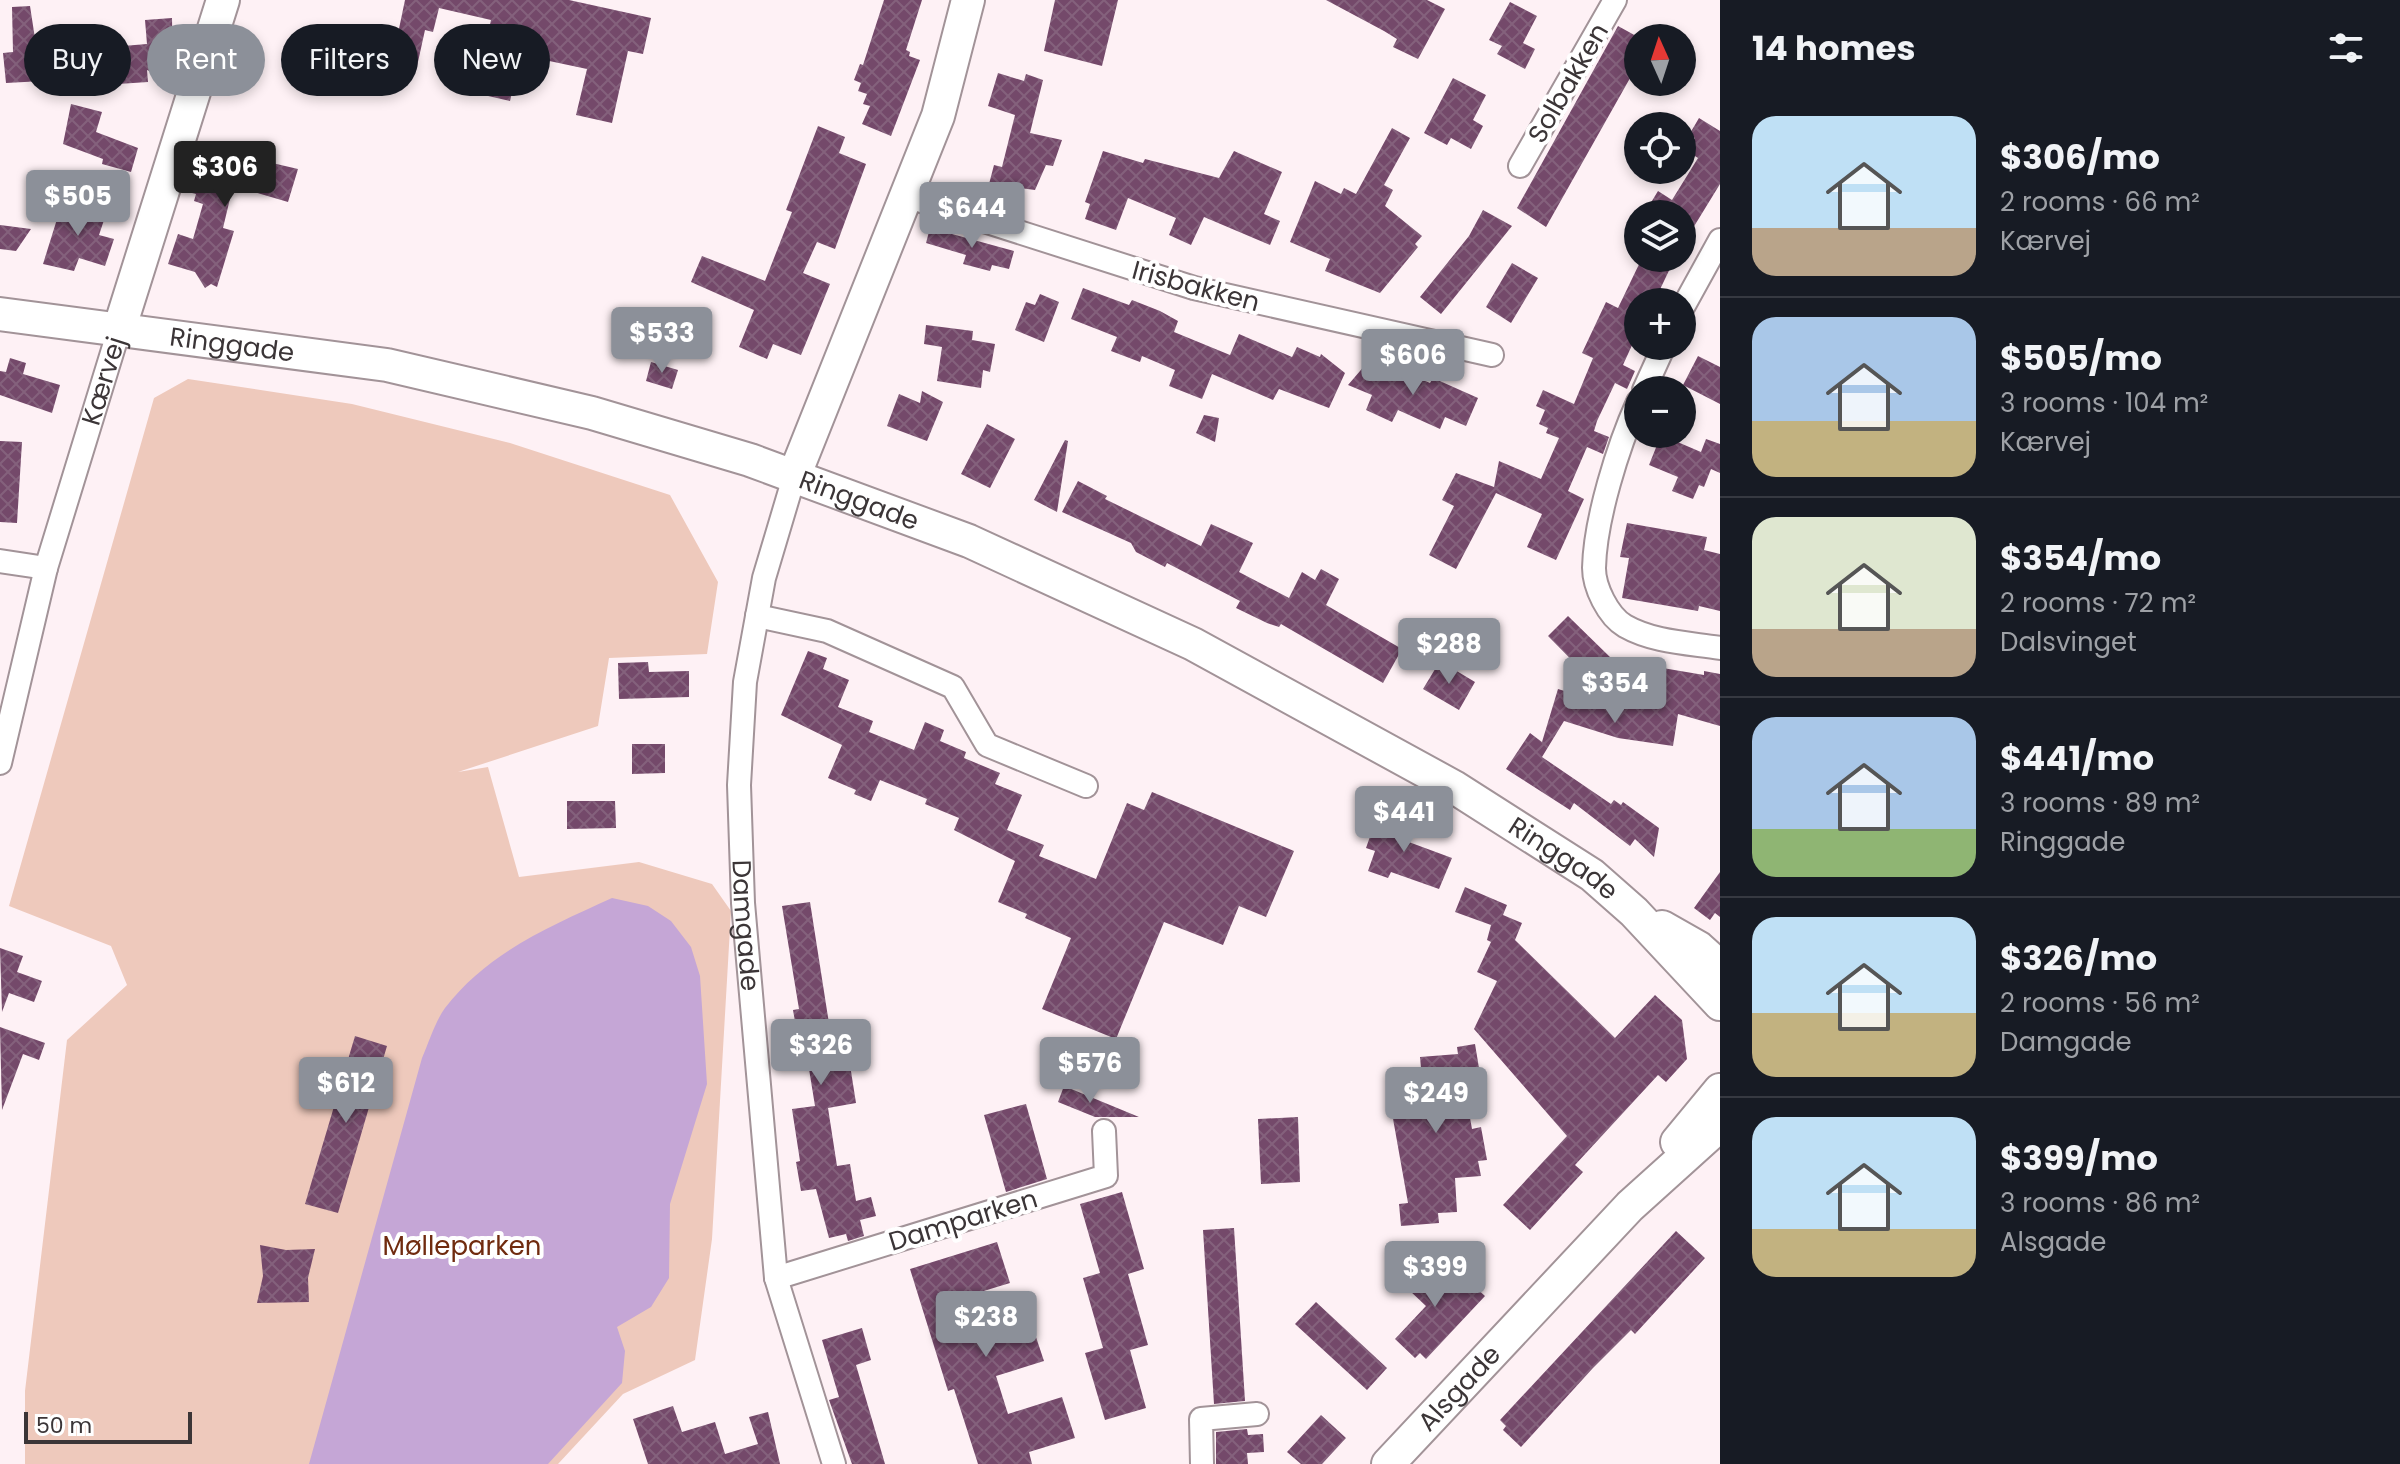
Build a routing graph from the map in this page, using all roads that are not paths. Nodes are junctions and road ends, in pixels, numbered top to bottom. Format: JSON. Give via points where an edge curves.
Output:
{"nodes":[{"id":1,"x":968,"y":0,"type":"edge"},
{"id":2,"x":1615,"y":0,"type":"edge"},
{"id":3,"x":220,"y":1,"type":"edge"},
{"id":4,"x":1520,"y":166,"type":"dead end"},
{"id":5,"x":906,"y":196,"type":"junction"},
{"id":6,"x":1720,"y":240,"type":"edge"},
{"id":7,"x":1694,"y":288,"type":"edge"},
{"id":8,"x":0,"y":314,"type":"edge"},
{"id":9,"x":119,"y":330,"type":"junction"},
{"id":10,"x":1492,"y":355,"type":"dead end"},
{"id":11,"x":1624,"y":447,"type":"edge"},
{"id":12,"x":795,"y":474,"type":"junction"},
{"id":13,"x":0,"y":561,"type":"edge"},
{"id":14,"x":46,"y":568,"type":"junction"},
{"id":15,"x":757,"y":616,"type":"junction"},
{"id":16,"x":1720,"y":648,"type":"edge"},
{"id":17,"x":0,"y":763,"type":"edge"},
{"id":18,"x":1086,"y":786,"type":"dead end"},
{"id":19,"x":1634,"y":912,"type":"junction"},
{"id":20,"x":1720,"y":967,"type":"edge"},
{"id":21,"x":1720,"y":1004,"type":"edge"},
{"id":22,"x":1720,"y":1090,"type":"edge"},
{"id":23,"x":1720,"y":1125,"type":"edge"},
{"id":24,"x":1104,"y":1131,"type":"dead end"},
{"id":25,"x":1630,"y":1206,"type":"junction"},
{"id":26,"x":776,"y":1278,"type":"junction"},
{"id":27,"x":1257,"y":1414,"type":"dead end"},
{"id":28,"x":834,"y":1464,"type":"edge"},
{"id":29,"x":1202,"y":1464,"type":"edge"},
{"id":30,"x":1388,"y":1464,"type":"edge"}],
"edges":[{"from":1,"to":5,"type":"street","name":"Damgade","via":[[938,116]]},
{"from":2,"to":4,"type":"street","name":"Solbakken"},
{"from":3,"to":9,"type":"street","name":"Kærvej"},
{"from":5,"to":10,"type":"street","name":"Irisbakken","via":[[1194,288]]},
{"from":5,"to":12,"type":"street","name":"Damgade"},
{"from":6,"to":7,"type":"street"},
{"from":8,"to":9,"type":"street","name":"Ringgade"},
{"from":9,"to":12,"type":"street","name":"Ringgade","via":[[387,365],[592,413]]},
{"from":9,"to":14,"type":"street","name":"Kærvej"},
{"from":11,"to":16,"type":"street","via":[[1603,514],[1594,570],[1602,600],[1622,625],[1659,639]]},
{"from":12,"to":15,"type":"street","name":"Damgade"},
{"from":12,"to":19,"type":"street","name":"Ringgade","via":[[969,541],[1193,644],[1454,787],[1592,875]]},
{"from":13,"to":14,"type":"street"},
{"from":14,"to":17,"type":"street","name":"Kærvej"},
{"from":15,"to":18,"type":"street","via":[[827,631],[953,687],[987,745]]},
{"from":15,"to":26,"type":"street","name":"Damgade","via":[[745,682],[739,785],[743,903]]},
{"from":19,"to":20,"type":"street","name":"Ringgade","via":[[1699,948]]},
{"from":19,"to":21,"type":"street","name":"Ringgade"},
{"from":22,"to":25,"type":"street","name":"Alsgade"},
{"from":23,"to":25,"type":"street","name":"Alsgade"},
{"from":24,"to":26,"type":"street","name":"Damparken","via":[[1106,1176]]},
{"from":25,"to":30,"type":"street","name":"Alsgade"},
{"from":26,"to":28,"type":"street","name":"Damgade"},
{"from":27,"to":29,"type":"street","via":[[1201,1419]]}]}
